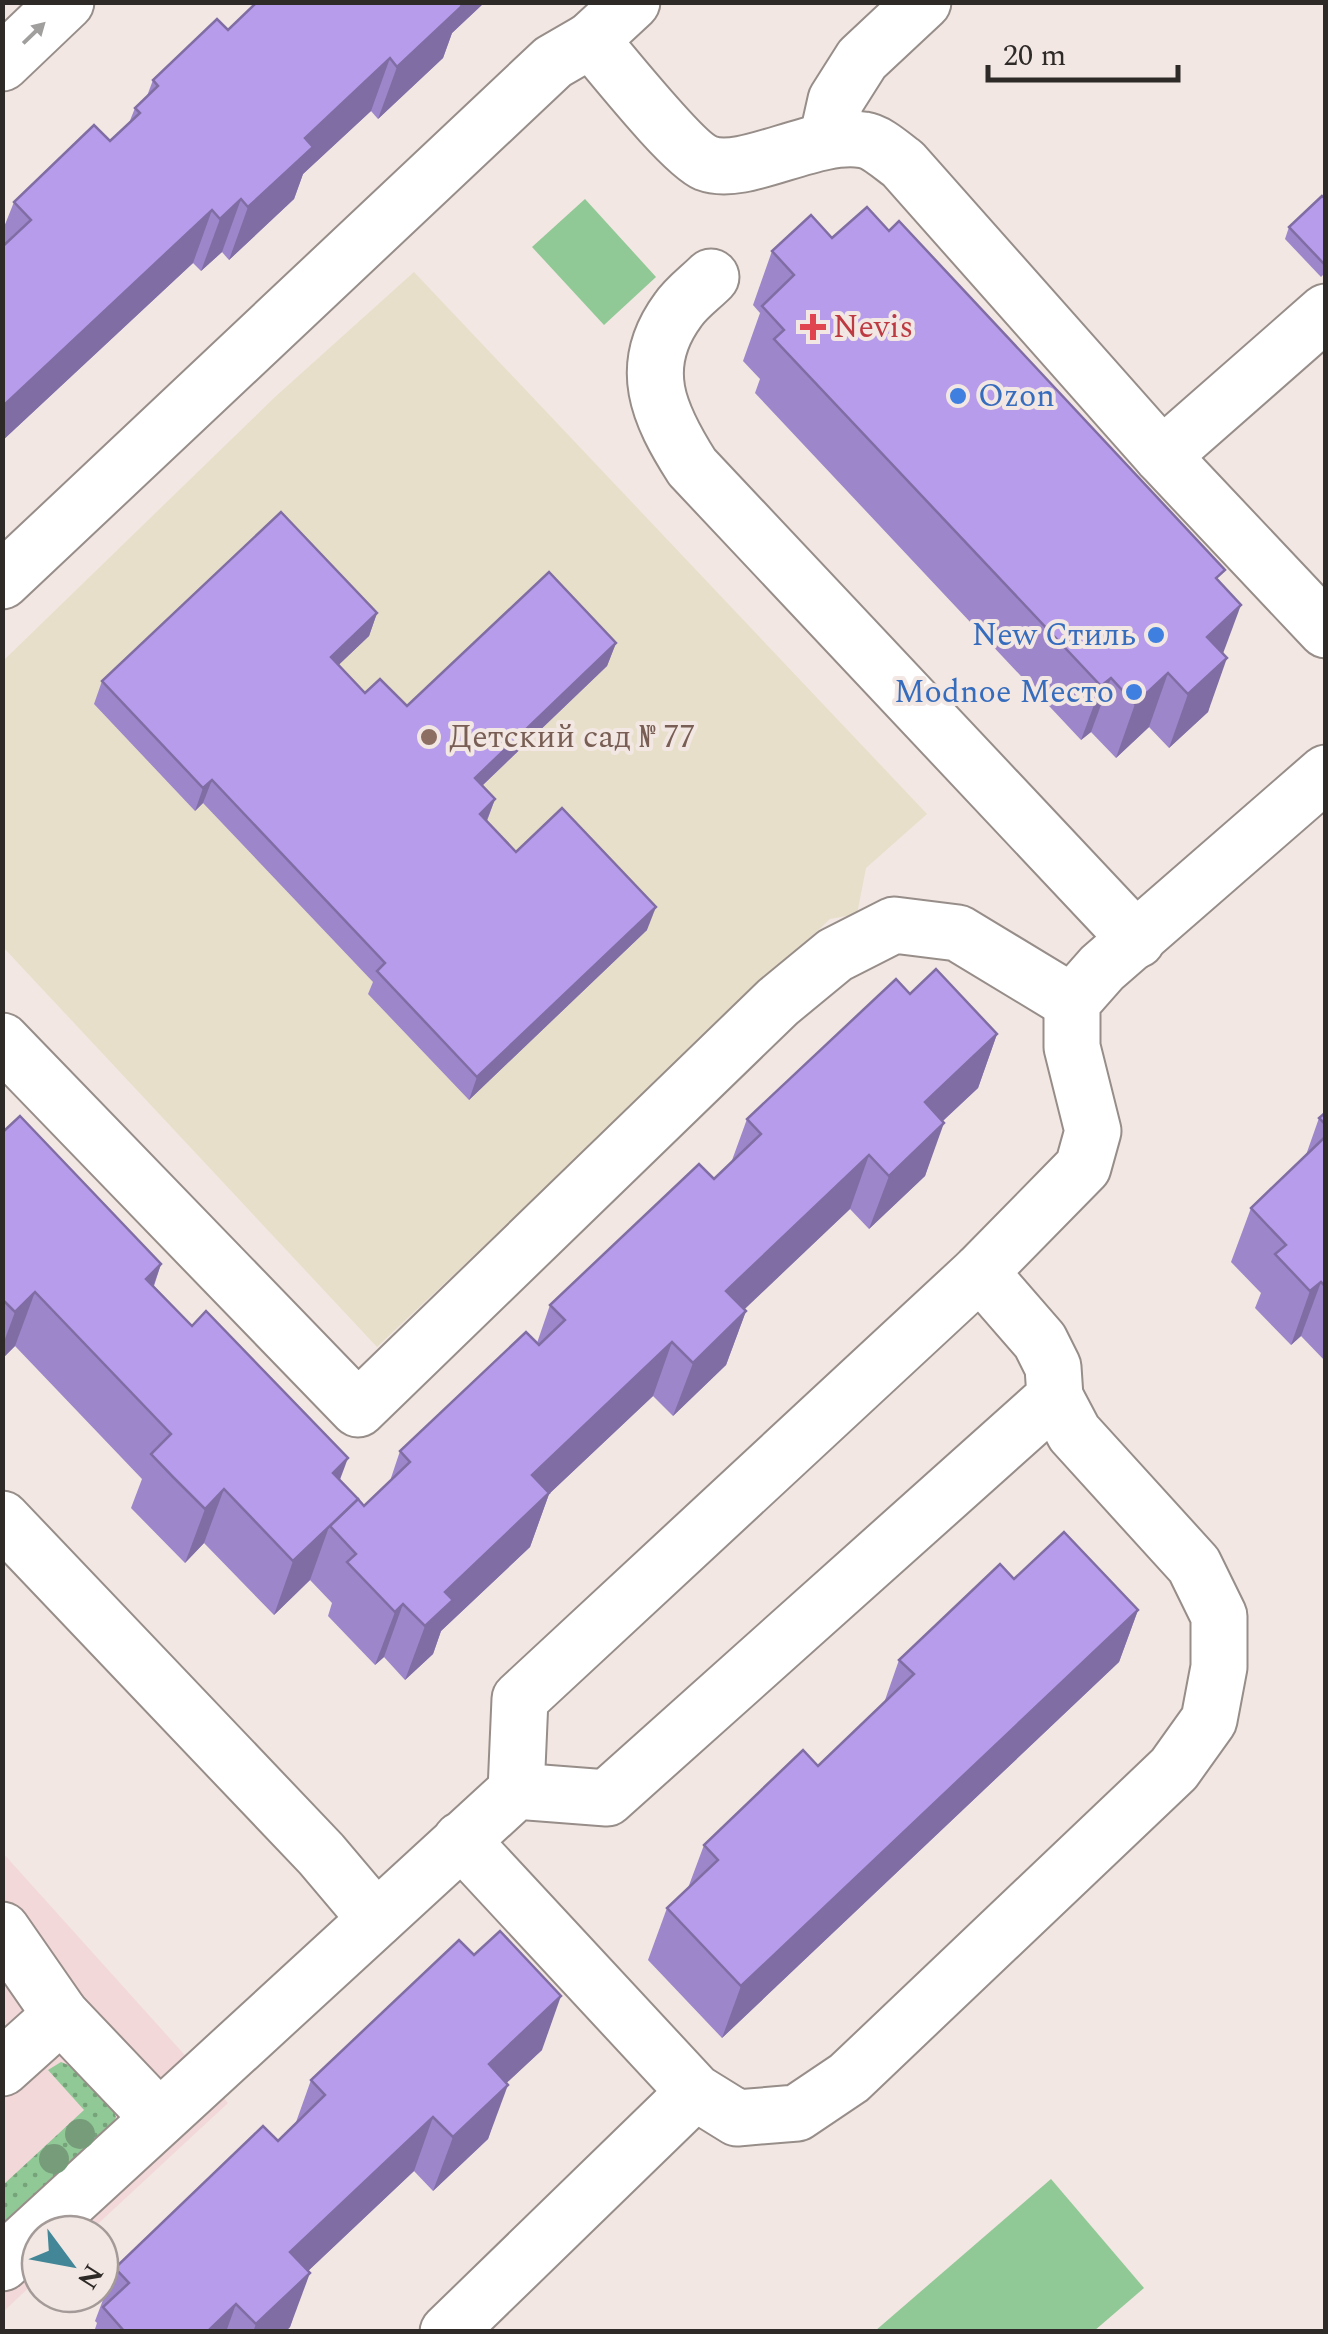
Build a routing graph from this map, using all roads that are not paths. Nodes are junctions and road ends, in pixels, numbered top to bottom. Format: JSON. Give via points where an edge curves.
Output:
{"nodes":[{"id":1,"x":66,"y":2,"type":"edge"},
{"id":2,"x":632,"y":2,"type":"edge"},
{"id":3,"x":923,"y":2,"type":"edge"},
{"id":4,"x":591,"y":40,"type":"junction"},
{"id":5,"x":2,"y":63,"type":"edge"},
{"id":6,"x":828,"y":140,"type":"junction"},
{"id":7,"x":710,"y":277,"type":"dead end"},
{"id":8,"x":1326,"y":312,"type":"edge"},
{"id":9,"x":1162,"y":456,"type":"junction"},
{"id":10,"x":8,"y":564,"type":"edge"},
{"id":11,"x":1326,"y":630,"type":"edge"},
{"id":12,"x":1326,"y":773,"type":"edge"},
{"id":13,"x":1137,"y":940,"type":"junction"},
{"id":14,"x":1072,"y":1002,"type":"junction"},
{"id":15,"x":2,"y":1041,"type":"edge"},
{"id":16,"x":980,"y":1272,"type":"junction"},
{"id":17,"x":1055,"y":1397,"type":"junction"},
{"id":18,"x":2,"y":1519,"type":"edge"},
{"id":19,"x":516,"y":1791,"type":"junction"},
{"id":20,"x":460,"y":1840,"type":"junction"},
{"id":21,"x":376,"y":1919,"type":"junction"},
{"id":22,"x":2,"y":1930,"type":"edge"},
{"id":23,"x":61,"y":2015,"type":"junction"},
{"id":24,"x":2,"y":2068,"type":"edge"},
{"id":25,"x":695,"y":2092,"type":"junction"},
{"id":26,"x":159,"y":2118,"type":"junction"},
{"id":27,"x":2,"y":2263,"type":"edge"},
{"id":28,"x":448,"y":2332,"type":"edge"}],
"edges":[{"from":5,"to":1,"type":"street","one_way":true},
{"from":2,"to":4,"type":"street"},
{"from":3,"to":6,"type":"street","via":[[862,59],[836,100]]},
{"from":4,"to":6,"type":"street","via":[[706,163],[744,164]]},
{"from":4,"to":10,"type":"street","via":[[552,62]]},
{"from":6,"to":9,"type":"street","via":[[867,140],[903,164]]},
{"from":7,"to":13,"type":"street","via":[[678,310],[659,348],[654,384],[683,454]]},
{"from":8,"to":9,"type":"street"},
{"from":9,"to":11,"type":"street"},
{"from":12,"to":13,"type":"street"},
{"from":13,"to":14,"type":"street"},
{"from":14,"to":15,"type":"street","via":[[958,933],[894,925],[835,955],[778,1002],[358,1410]]},
{"from":14,"to":16,"type":"street","via":[[1072,1046],[1093,1131],[1083,1167]]},
{"from":16,"to":17,"type":"street","via":[[1040,1341],[1054,1367]]},
{"from":16,"to":19,"type":"street","via":[[520,1700]]},
{"from":17,"to":19,"type":"street","via":[[607,1798]]},
{"from":17,"to":25,"type":"street","via":[[1074,1433],[1194,1565],[1219,1616],[1220,1667],[1209,1720],[1174,1770],[849,2078],[798,2112],[737,2118]]},
{"from":18,"to":21,"type":"street"},
{"from":19,"to":20,"type":"street"},
{"from":20,"to":21,"type":"street"},
{"from":20,"to":25,"type":"street"},
{"from":21,"to":26,"type":"street"},
{"from":22,"to":23,"type":"street"},
{"from":23,"to":24,"type":"street"},
{"from":23,"to":26,"type":"street"},
{"from":25,"to":28,"type":"street"},
{"from":26,"to":27,"type":"street"}]}
